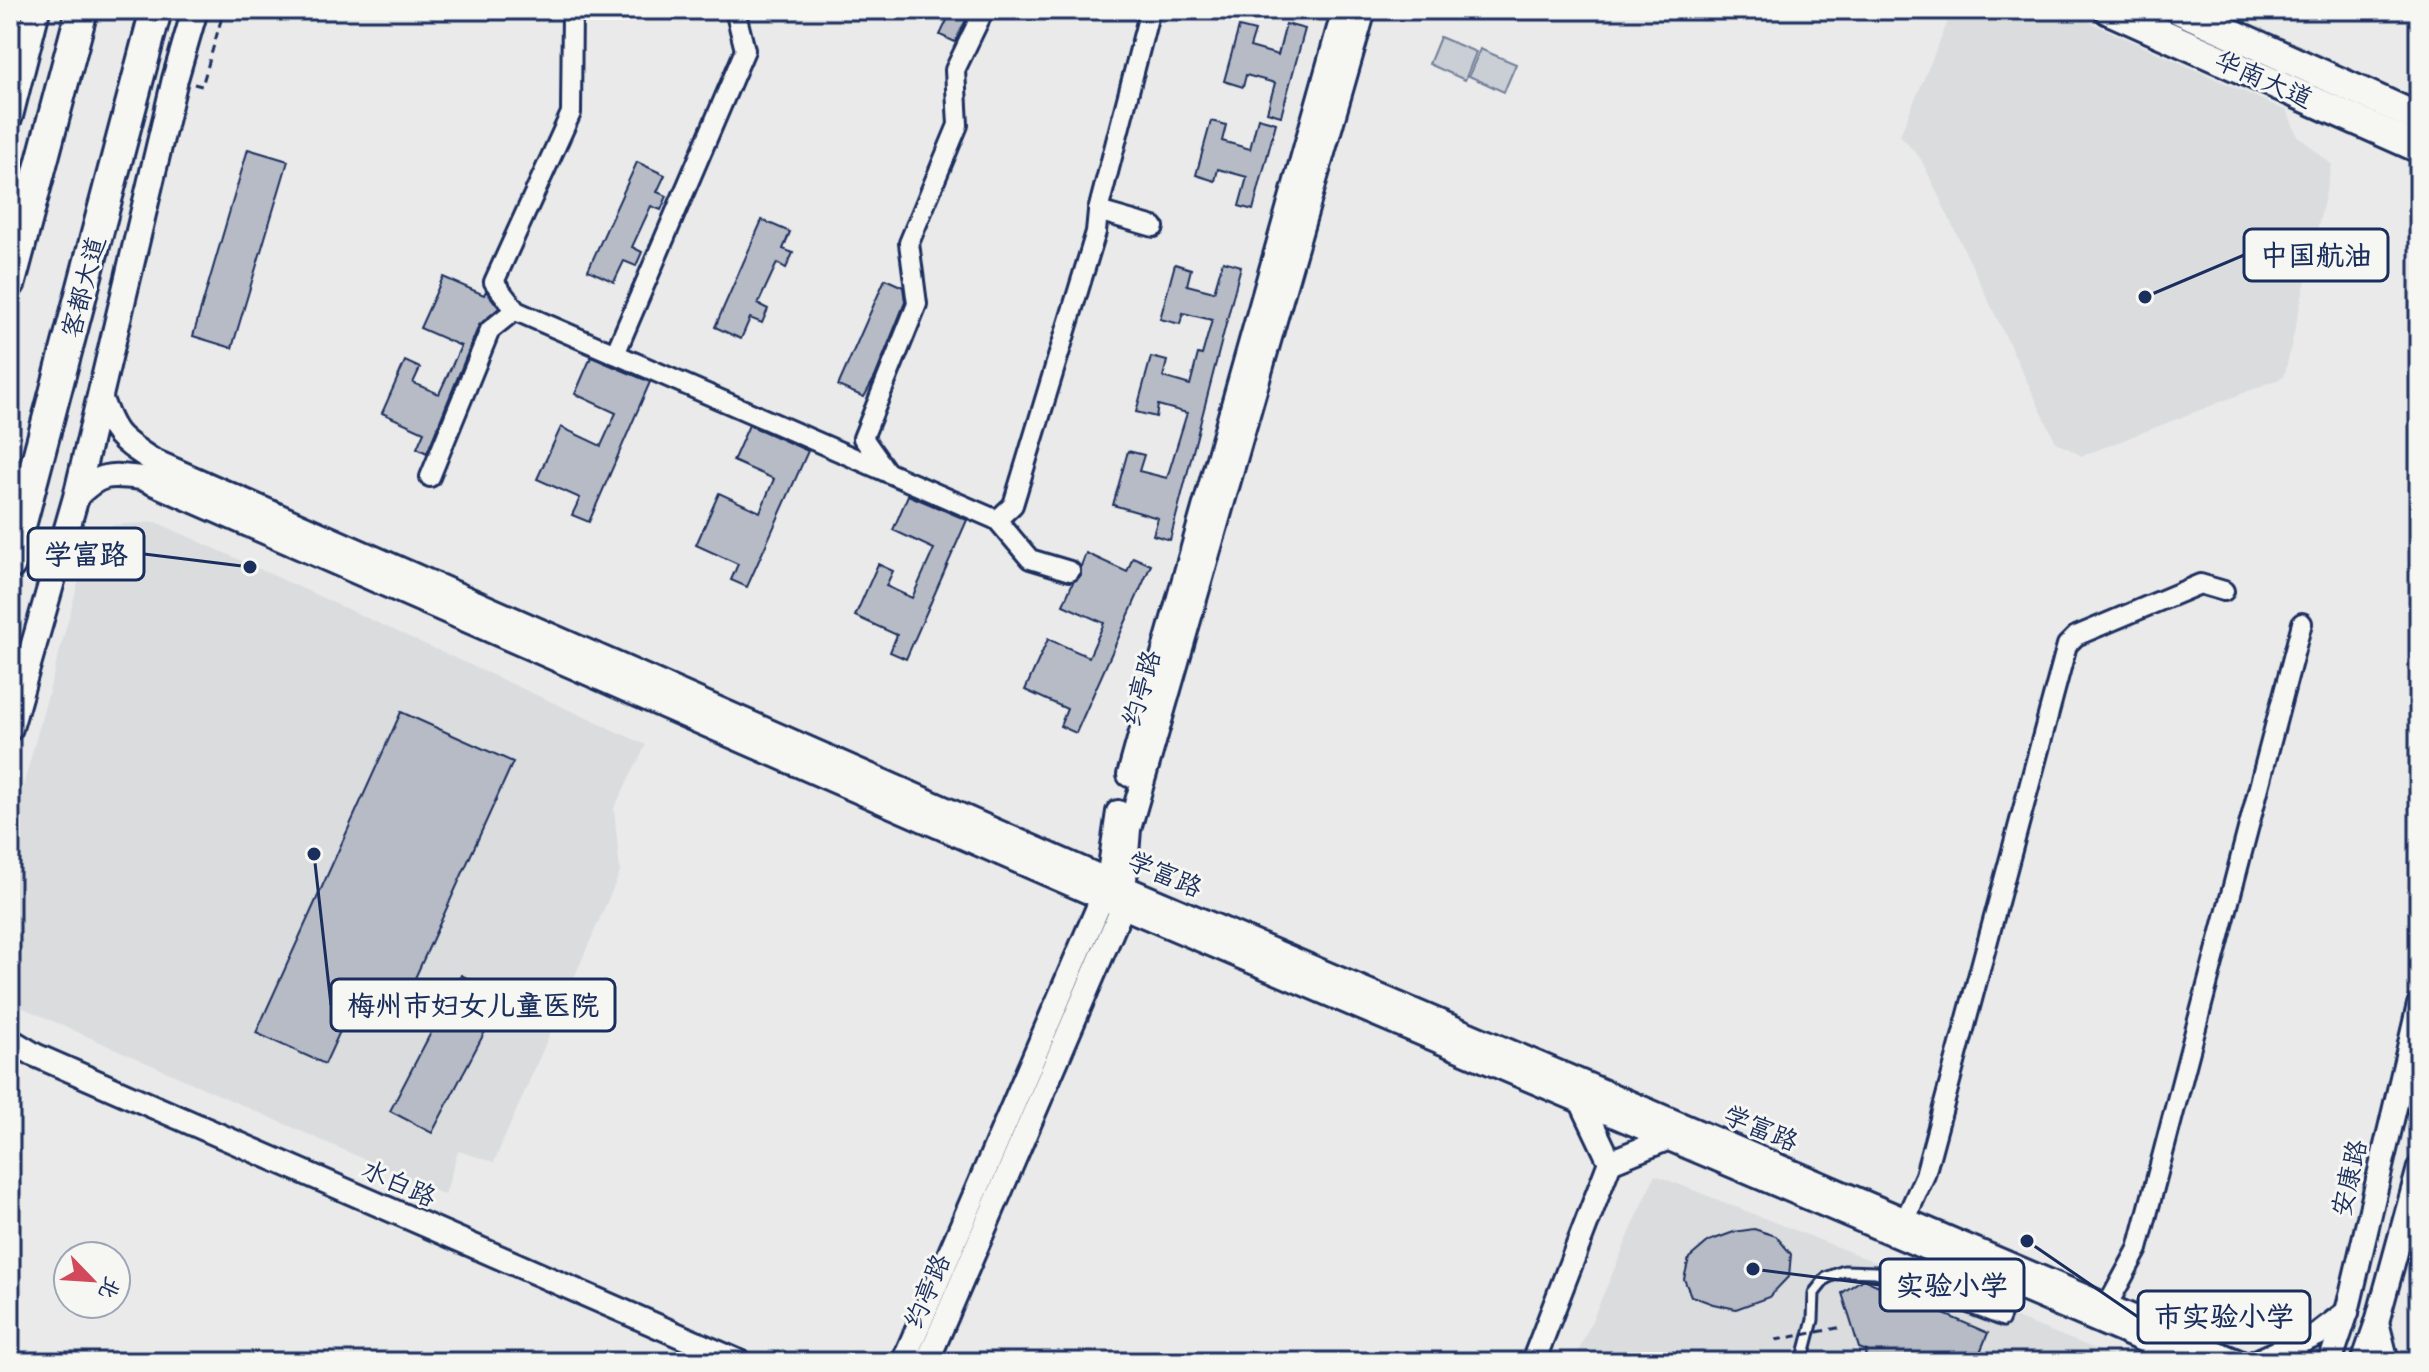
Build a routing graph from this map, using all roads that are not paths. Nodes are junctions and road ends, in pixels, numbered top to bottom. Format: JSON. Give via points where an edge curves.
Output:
{"nodes":[{"id":1,"x":37,"y":10,"type":"edge"},
{"id":2,"x":82,"y":10,"type":"edge"},
{"id":3,"x":156,"y":10,"type":"edge"},
{"id":4,"x":195,"y":10,"type":"edge"},
{"id":5,"x":572,"y":10,"type":"edge"},
{"id":6,"x":735,"y":10,"type":"edge"},
{"id":7,"x":984,"y":10,"type":"edge"},
{"id":8,"x":1150,"y":10,"type":"edge"},
{"id":9,"x":1344,"y":10,"type":"edge"},
{"id":10,"x":1364,"y":10,"type":"edge"},
{"id":11,"x":2109,"y":10,"type":"edge"},
{"id":12,"x":2180,"y":10,"type":"edge"},
{"id":13,"x":10,"y":116,"type":"edge"},
{"id":14,"x":2419,"y":118,"type":"edge"},
{"id":15,"x":2419,"y":148,"type":"edge"},
{"id":16,"x":1098,"y":211,"type":"junction"},
{"id":17,"x":1154,"y":227,"type":"dead end"},
{"id":18,"x":10,"y":282,"type":"edge"},
{"id":19,"x":515,"y":310,"type":"junction"},
{"id":20,"x":615,"y":354,"type":"junction"},
{"id":21,"x":100,"y":396,"type":"junction"},
{"id":22,"x":887,"y":472,"type":"junction"},
{"id":23,"x":430,"y":477,"type":"dead end"},
{"id":24,"x":76,"y":497,"type":"junction"},
{"id":25,"x":997,"y":520,"type":"junction"},
{"id":26,"x":10,"y":564,"type":"edge"},
{"id":27,"x":1070,"y":571,"type":"dead end"},
{"id":28,"x":2224,"y":591,"type":"dead end"},
{"id":29,"x":2302,"y":623,"type":"dead end"},
{"id":30,"x":10,"y":728,"type":"edge"},
{"id":31,"x":1115,"y":893,"type":"junction"},
{"id":32,"x":2419,"y":1005,"type":"edge"},
{"id":33,"x":10,"y":1040,"type":"edge"},
{"id":34,"x":10,"y":1052,"type":"edge"},
{"id":35,"x":35,"y":1055,"type":"junction"},
{"id":36,"x":1581,"y":1101,"type":"junction"},
{"id":37,"x":1669,"y":1138,"type":"junction"},
{"id":38,"x":1610,"y":1162,"type":"junction"},
{"id":39,"x":2419,"y":1168,"type":"edge"},
{"id":40,"x":1905,"y":1220,"type":"junction"},
{"id":41,"x":2017,"y":1287,"type":"junction"},
{"id":42,"x":2107,"y":1306,"type":"junction"},
{"id":43,"x":2347,"y":1312,"type":"junction"},
{"id":44,"x":2377,"y":1322,"type":"junction"},
{"id":45,"x":740,"y":1362,"type":"edge"},
{"id":46,"x":903,"y":1362,"type":"edge"},
{"id":47,"x":927,"y":1362,"type":"edge"},
{"id":48,"x":1533,"y":1362,"type":"edge"},
{"id":49,"x":1802,"y":1362,"type":"edge"},
{"id":50,"x":2194,"y":1362,"type":"edge"},
{"id":51,"x":2239,"y":1362,"type":"edge"},
{"id":52,"x":2256,"y":1362,"type":"edge"},
{"id":53,"x":2330,"y":1362,"type":"edge"},
{"id":54,"x":2363,"y":1362,"type":"edge"},
{"id":55,"x":2387,"y":1362,"type":"edge"}],
"edges":[{"from":1,"to":13,"type":"main road"},
{"from":2,"to":18,"type":"highway"},
{"from":3,"to":26,"type":"highway","name":"客都大道"},
{"from":4,"to":21,"type":"main road"},
{"from":5,"to":19,"type":"street","via":[[571,113],[494,282]]},
{"from":6,"to":20,"type":"street","via":[[745,50]]},
{"from":7,"to":22,"type":"street","via":[[955,70],[958,125],[909,243],[917,304],[863,438]]},
{"from":8,"to":16,"type":"street"},
{"from":9,"to":31,"type":"street","name":"约亭路","via":[[1115,823]]},
{"from":10,"to":31,"type":"street","name":"约亭路"},
{"from":11,"to":15,"type":"main road","name":"华南大道"},
{"from":12,"to":14,"type":"main road","name":"华南大道"},
{"from":16,"to":17,"type":"street"},
{"from":16,"to":25,"type":"street","via":[[1013,505]]},
{"from":19,"to":20,"type":"street"},
{"from":19,"to":23,"type":"street","via":[[490,330]]},
{"from":20,"to":22,"type":"street"},
{"from":21,"to":24,"type":"main road"},
{"from":21,"to":31,"type":"street","name":"学富路","via":[[110,426],[152,460]]},
{"from":22,"to":25,"type":"street"},
{"from":24,"to":30,"type":"main road"},
{"from":24,"to":31,"type":"street","name":"学富路","via":[[91,481],[112,475],[141,478]]},
{"from":25,"to":27,"type":"street","via":[[1030,559]]},
{"from":28,"to":40,"type":"street","via":[[2200,584],[2076,636],[2067,645],[1925,1175]]},
{"from":29,"to":42,"type":"street","via":[[2138,1249]]},
{"from":31,"to":36,"type":"street","name":"学富路"},
{"from":31,"to":40,"type":"street","name":"学富路"},
{"from":31,"to":46,"type":"street","name":"约亭路"},
{"from":31,"to":47,"type":"street","name":"约亭路"},
{"from":32,"to":43,"type":"street","name":"安康路"},
{"from":33,"to":35,"type":"street"},
{"from":34,"to":35,"type":"street"},
{"from":35,"to":45,"type":"street","name":"水白路"},
{"from":36,"to":37,"type":"street","name":"学富路"},
{"from":36,"to":38,"type":"street"},
{"from":37,"to":38,"type":"street"},
{"from":37,"to":41,"type":"street","name":"学富路"},
{"from":38,"to":48,"type":"street"},
{"from":39,"to":44,"type":"street"},
{"from":40,"to":42,"type":"street","name":"学富路"},
{"from":41,"to":49,"type":"lane","via":[[2003,1321],[1876,1272],[1844,1271],[1826,1278],[1814,1293]]},
{"from":41,"to":50,"type":"street","name":"学富路"},
{"from":42,"to":51,"type":"street","name":"学富路"},
{"from":43,"to":52,"type":"street","via":[[2318,1334]]},
{"from":43,"to":53,"type":"street","name":"安康路"},
{"from":44,"to":54,"type":"street"},
{"from":44,"to":55,"type":"street"}]}
